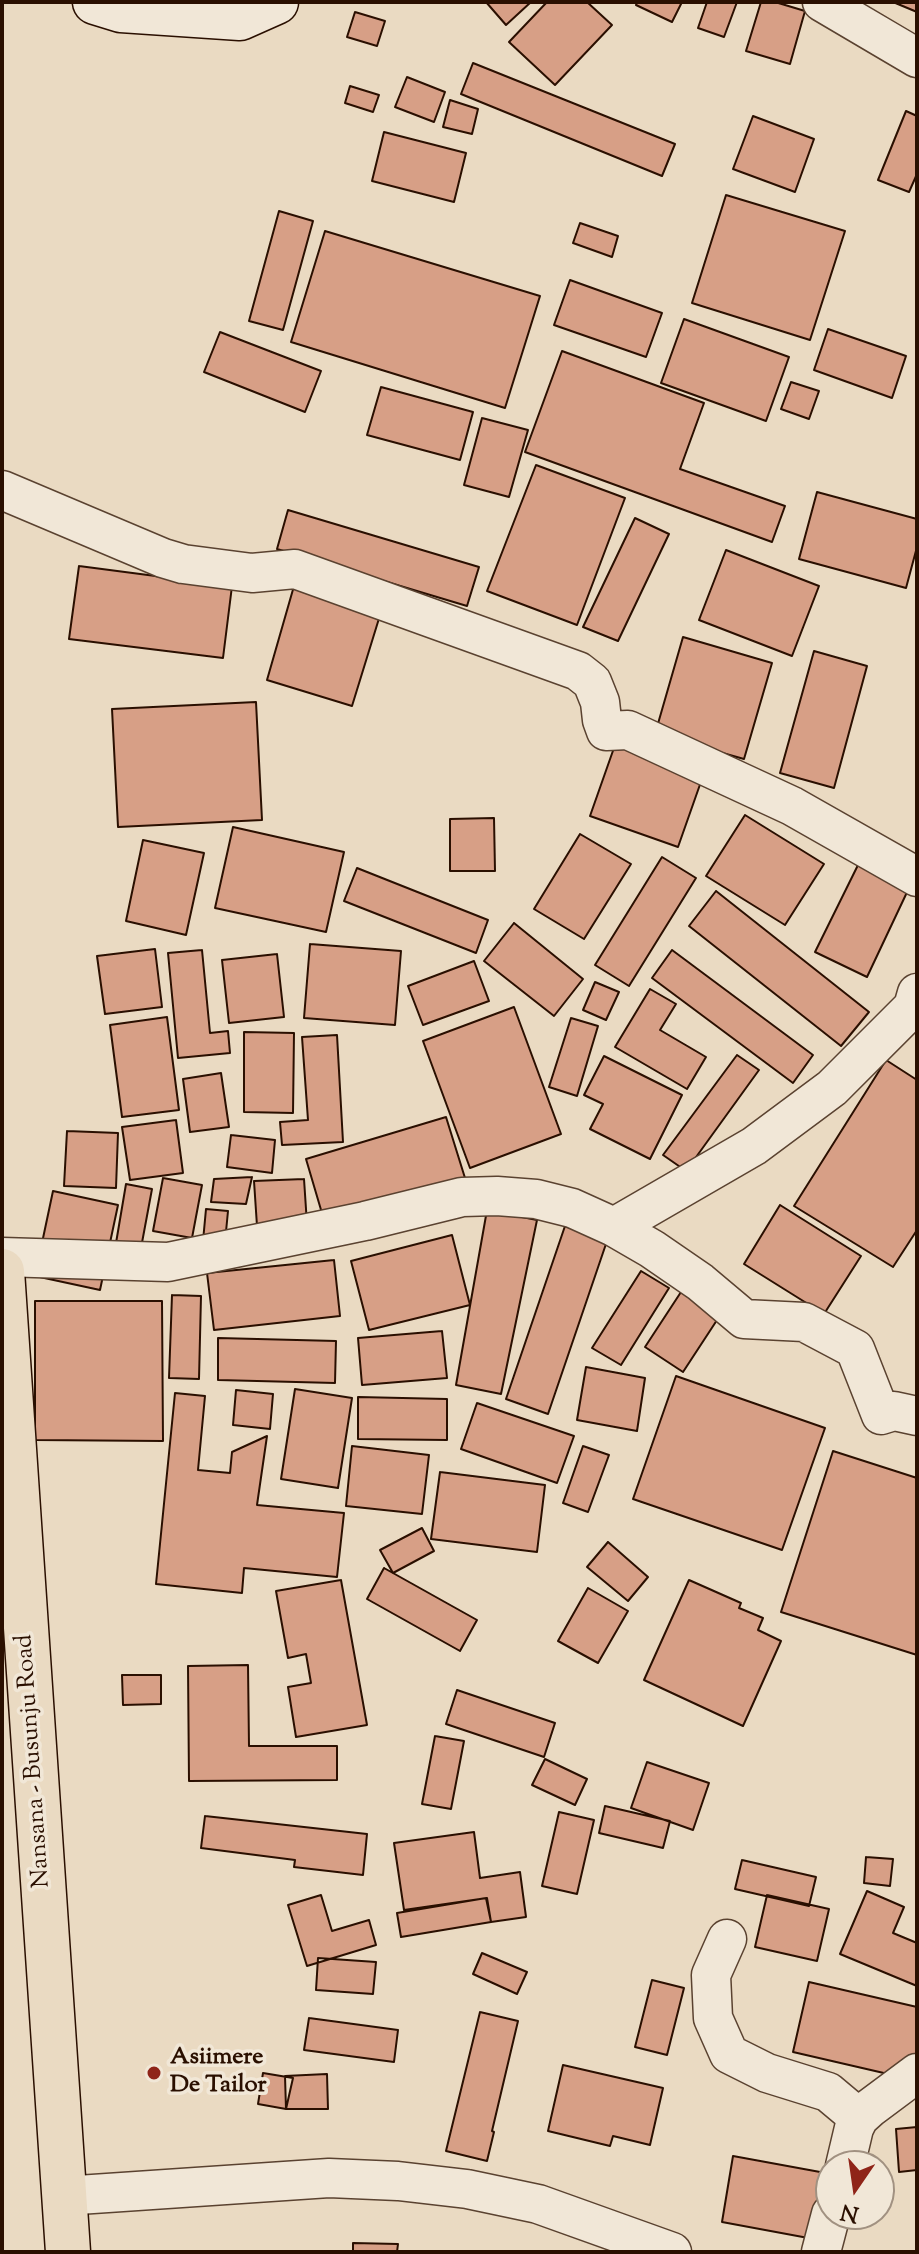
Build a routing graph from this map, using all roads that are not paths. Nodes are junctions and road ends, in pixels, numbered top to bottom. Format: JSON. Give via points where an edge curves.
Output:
{"nodes":[{"id":1,"x":95,"y":2,"type":"edge"},
{"id":2,"x":276,"y":2,"type":"edge"},
{"id":3,"x":822,"y":2,"type":"edge"},
{"id":4,"x":917,"y":58,"type":"edge"},
{"id":5,"x":2,"y":490,"type":"edge"},
{"id":6,"x":917,"y":877,"type":"edge"},
{"id":7,"x":917,"y":993,"type":"edge"},
{"id":8,"x":614,"y":1227,"type":"junction"},
{"id":9,"x":2,"y":1257,"type":"edge"},
{"id":10,"x":2,"y":1271,"type":"edge"},
{"id":11,"x":917,"y":1416,"type":"edge"},
{"id":12,"x":727,"y":1939,"type":"dead end"},
{"id":13,"x":917,"y":2073,"type":"edge"},
{"id":14,"x":859,"y":2118,"type":"junction"},
{"id":15,"x":849,"y":2150,"type":"edge"},
{"id":16,"x":63,"y":2196,"type":"junction"},
{"id":17,"x":827,"y":2230,"type":"edge"},
{"id":18,"x":68,"y":2252,"type":"edge"},
{"id":19,"x":672,"y":2252,"type":"edge"},
{"id":20,"x":821,"y":2252,"type":"edge"}],
"edges":[{"from":1,"to":2,"type":"street","via":[[121,10],[240,18]]},
{"from":3,"to":4,"type":"street"},
{"from":5,"to":6,"type":"street","via":[[163,558],[252,573],[295,569],[578,671],[592,682],[606,731],[628,730],[792,806]]},
{"from":7,"to":8,"type":"street","via":[[913,1007],[832,1088],[754,1146]]},
{"from":8,"to":9,"type":"street","via":[[536,1199],[462,1197],[168,1262]]},
{"from":8,"to":11,"type":"street","via":[[700,1282],[744,1319],[804,1322],[855,1349],[881,1415],[894,1411]]},
{"from":10,"to":16,"type":"main road","name":"Nansana - Busunju Road"},
{"from":12,"to":14,"type":"street","via":[[711,1975],[713,2018],[729,2054],[767,2073],[828,2092]]},
{"from":13,"to":14,"type":"street"},
{"from":14,"to":15,"type":"street"},
{"from":16,"to":18,"type":"main road","name":"Nansana - Busunju Road"},
{"from":16,"to":19,"type":"street","via":[[329,2178],[398,2181],[538,2204]]},
{"from":17,"to":20,"type":"street"}]}
